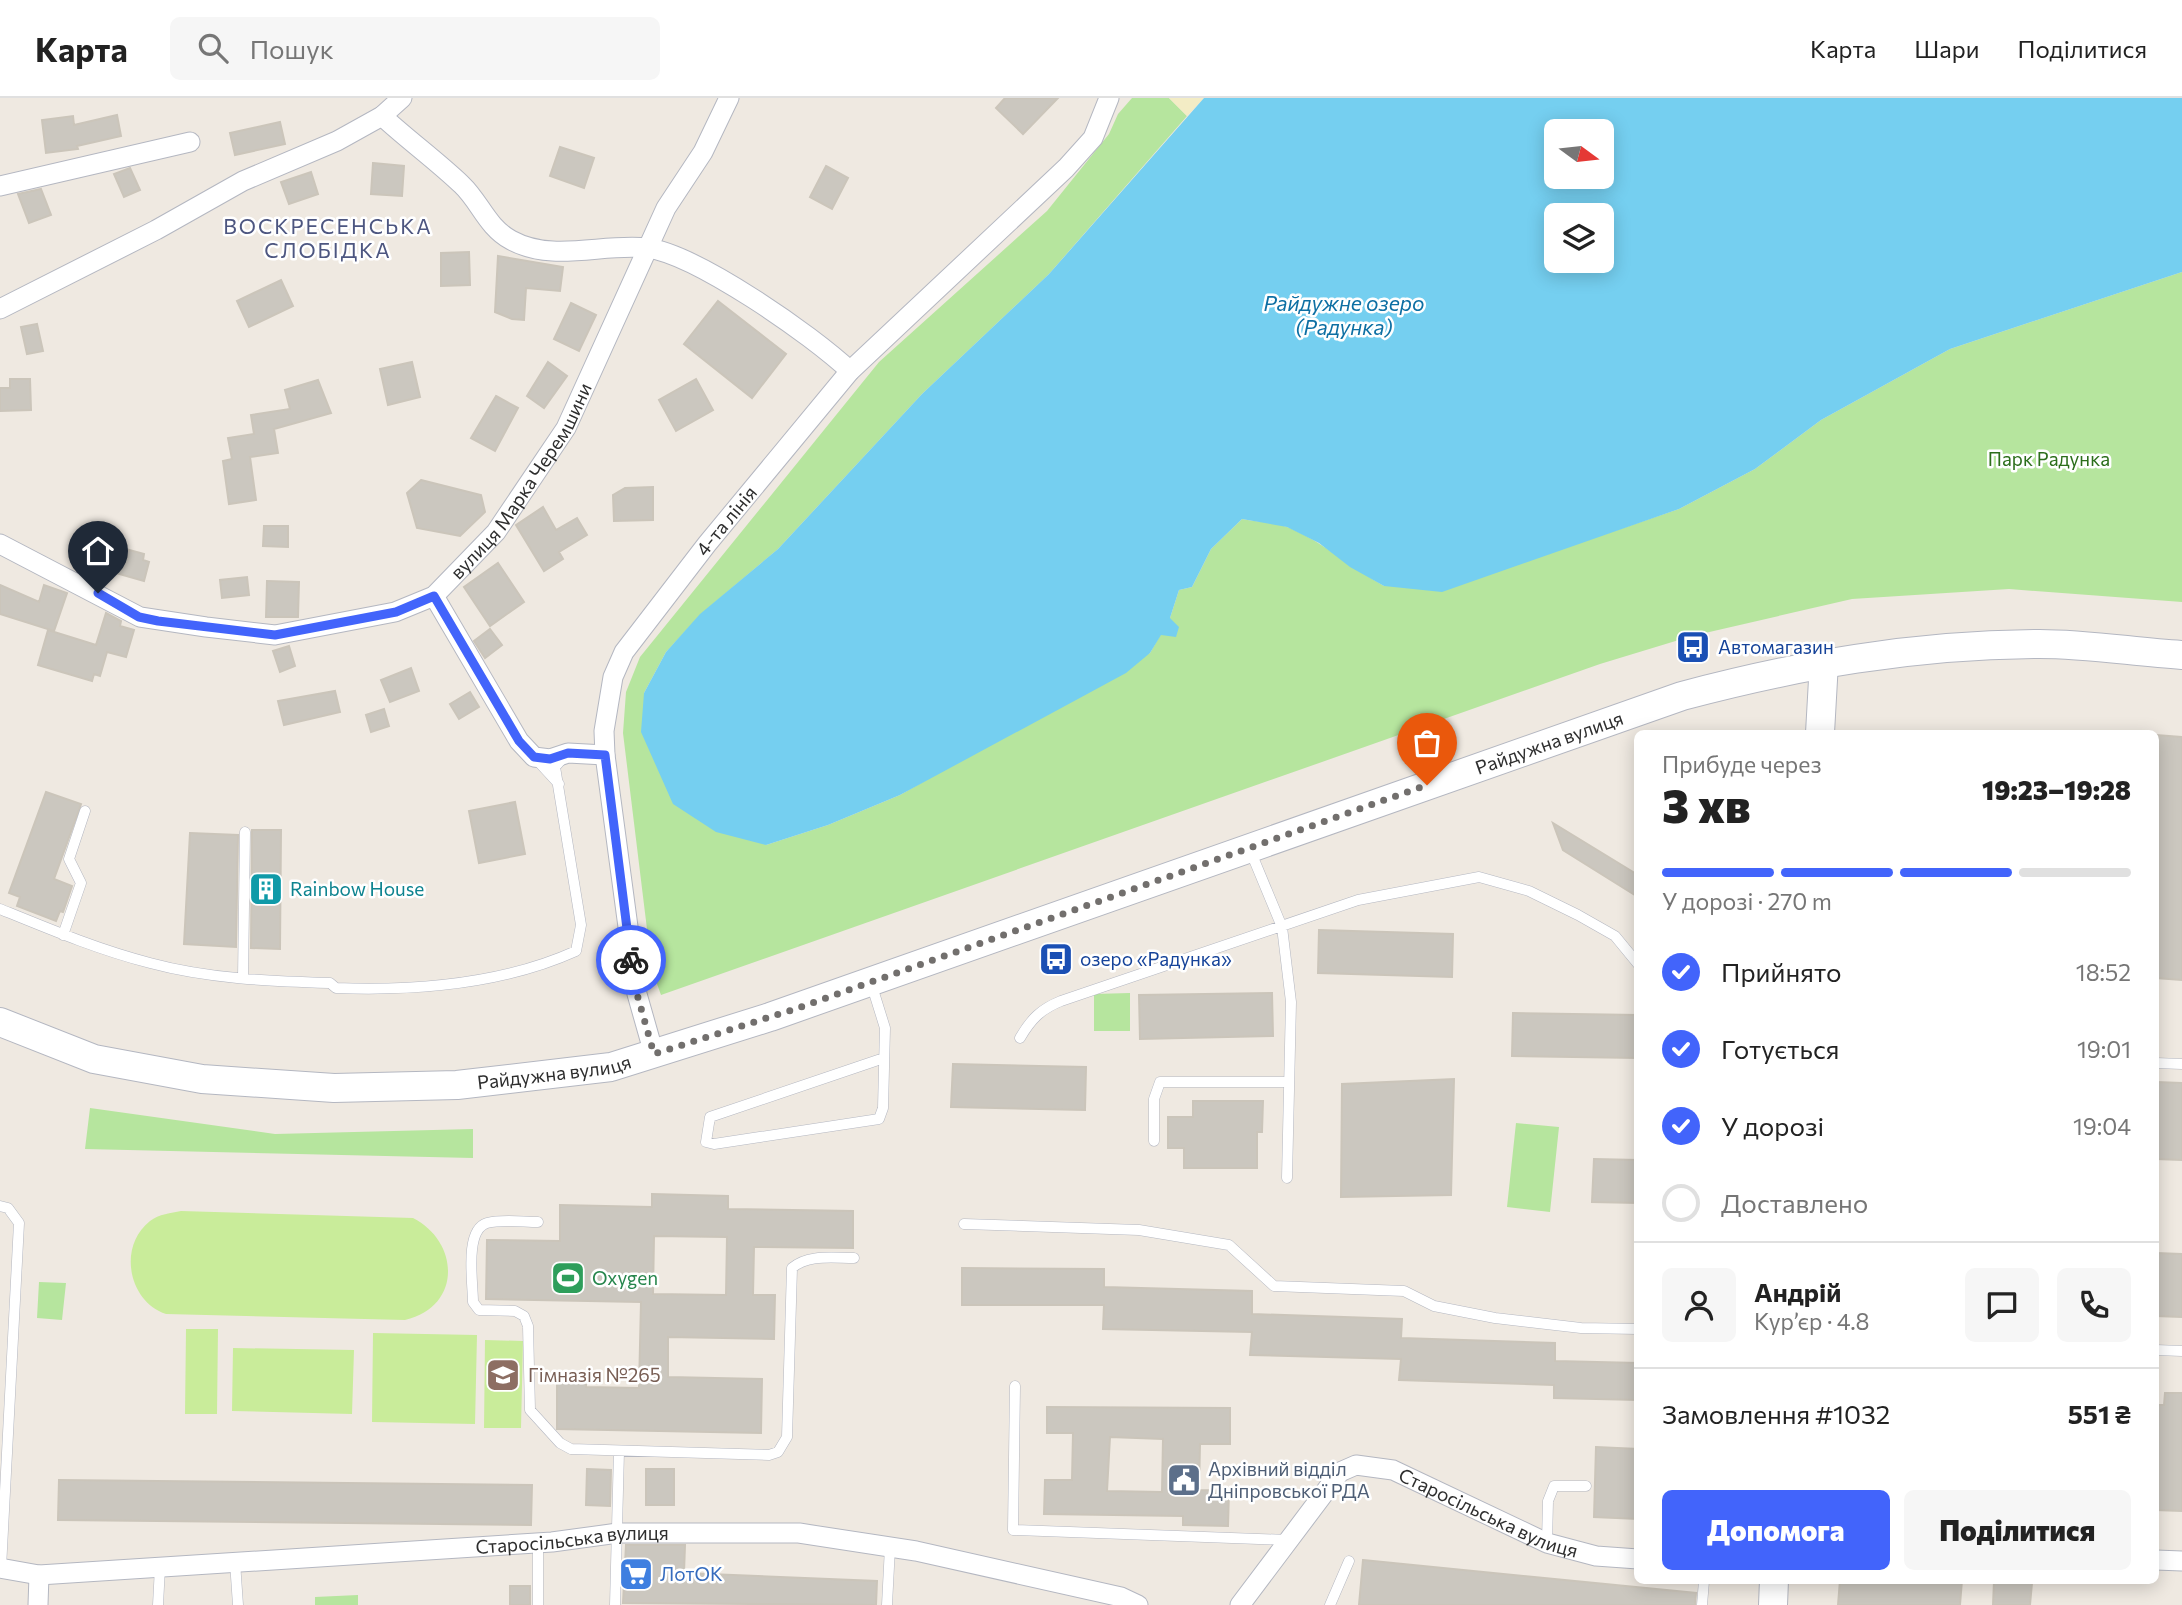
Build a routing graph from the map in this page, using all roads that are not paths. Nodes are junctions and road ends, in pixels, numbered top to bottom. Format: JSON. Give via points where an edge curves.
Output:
{"nodes":[{"id":1,"x":402,"y":98,"type":"edge"},
{"id":2,"x":729,"y":98,"type":"edge"},
{"id":3,"x":1109,"y":98,"type":"edge"},
{"id":4,"x":382,"y":116,"type":"junction"},
{"id":5,"x":190,"y":142,"type":"dead end"},
{"id":6,"x":0,"y":186,"type":"edge"},
{"id":7,"x":647,"y":248,"type":"junction"},
{"id":8,"x":0,"y":309,"type":"edge"},
{"id":9,"x":850,"y":371,"type":"junction"},
{"id":10,"x":0,"y":544,"type":"edge"},
{"id":11,"x":434,"y":596,"type":"junction"},
{"id":12,"x":2182,"y":655,"type":"edge"},
{"id":13,"x":1824,"y":662,"type":"junction"},
{"id":14,"x":1820,"y":730,"type":"edge"},
{"id":15,"x":568,"y":753,"type":"junction"},
{"id":16,"x":605,"y":755,"type":"junction"},
{"id":17,"x":534,"y":757,"type":"junction"},
{"id":18,"x":559,"y":784,"type":"junction"},
{"id":19,"x":86,"y":811,"type":"dead end"},
{"id":20,"x":245,"y":832,"type":"dead end"},
{"id":21,"x":1249,"y":847,"type":"junction"},
{"id":22,"x":0,"y":909,"type":"edge"},
{"id":23,"x":1282,"y":927,"type":"junction"},
{"id":24,"x":63,"y":935,"type":"junction"},
{"id":25,"x":1634,"y":959,"type":"edge"},
{"id":26,"x":243,"y":978,"type":"junction"},
{"id":27,"x":871,"y":982,"type":"junction"},
{"id":28,"x":0,"y":1022,"type":"edge"},
{"id":29,"x":1020,"y":1038,"type":"dead end"},
{"id":30,"x":654,"y":1054,"type":"junction"},
{"id":31,"x":884,"y":1058,"type":"junction"},
{"id":32,"x":2159,"y":1063,"type":"edge"},
{"id":33,"x":2182,"y":1064,"type":"edge"},
{"id":34,"x":1289,"y":1082,"type":"junction"},
{"id":35,"x":1154,"y":1141,"type":"dead end"},
{"id":36,"x":1287,"y":1178,"type":"dead end"},
{"id":37,"x":0,"y":1206,"type":"edge"},
{"id":38,"x":538,"y":1222,"type":"dead end"},
{"id":39,"x":964,"y":1224,"type":"dead end"},
{"id":40,"x":854,"y":1258,"type":"dead end"},
{"id":41,"x":1634,"y":1329,"type":"edge"},
{"id":42,"x":2159,"y":1350,"type":"edge"},
{"id":43,"x":2182,"y":1351,"type":"edge"},
{"id":44,"x":1015,"y":1386,"type":"dead end"},
{"id":45,"x":619,"y":1451,"type":"junction"},
{"id":46,"x":1586,"y":1486,"type":"dead end"},
{"id":47,"x":618,"y":1533,"type":"junction"},
{"id":48,"x":1289,"y":1540,"type":"junction"},
{"id":49,"x":538,"y":1543,"type":"junction"},
{"id":50,"x":1546,"y":1543,"type":"junction"},
{"id":51,"x":890,"y":1547,"type":"junction"},
{"id":52,"x":1634,"y":1559,"type":"edge"},
{"id":53,"x":2159,"y":1560,"type":"edge"},
{"id":54,"x":1349,"y":1561,"type":"dead end"},
{"id":55,"x":2182,"y":1561,"type":"edge"},
{"id":56,"x":235,"y":1562,"type":"junction"},
{"id":57,"x":160,"y":1567,"type":"junction"},
{"id":58,"x":0,"y":1568,"type":"edge"},
{"id":59,"x":39,"y":1575,"type":"junction"},
{"id":60,"x":1704,"y":1584,"type":"edge"},
{"id":61,"x":1774,"y":1584,"type":"edge"},
{"id":62,"x":38,"y":1605,"type":"edge"},
{"id":63,"x":158,"y":1605,"type":"edge"},
{"id":64,"x":237,"y":1605,"type":"edge"},
{"id":65,"x":538,"y":1605,"type":"edge"},
{"id":66,"x":615,"y":1605,"type":"edge"},
{"id":67,"x":887,"y":1605,"type":"edge"},
{"id":68,"x":1138,"y":1605,"type":"edge"},
{"id":69,"x":1240,"y":1605,"type":"edge"},
{"id":70,"x":1331,"y":1605,"type":"edge"},
{"id":71,"x":1702,"y":1605,"type":"edge"},
{"id":72,"x":1773,"y":1605,"type":"edge"}],
"edges":[{"from":1,"to":4,"type":"street"},
{"from":2,"to":7,"type":"street","name":"вулиця Марка Черемшини"},
{"from":3,"to":9,"type":"street","name":"4-та лінія","via":[[1093,138],[1066,168]]},
{"from":4,"to":7,"type":"street","via":[[465,187],[489,223],[510,240],[566,253]]},
{"from":4,"to":8,"type":"street","via":[[337,141],[243,181]]},
{"from":5,"to":6,"type":"street"},
{"from":7,"to":9,"type":"street","via":[[690,262],[787,322]]},
{"from":7,"to":11,"type":"street","name":"вулиця Марка Черемшини","via":[[566,428],[496,532]]},
{"from":9,"to":16,"type":"street","name":"4-та лінія","via":[[624,652],[613,677]]},
{"from":10,"to":11,"type":"street","name":"вулиця Марка Черемшини","via":[[139,617],[206,627],[275,635],[396,612]]},
{"from":11,"to":17,"type":"street","via":[[519,741]]},
{"from":12,"to":13,"type":"street","name":"Райдужна вулиця","via":[[2035,644],[1886,653]]},
{"from":13,"to":14,"type":"street"},
{"from":13,"to":21,"type":"street","name":"Райдужна вулиця","via":[[1682,696]]},
{"from":15,"to":16,"type":"street"},
{"from":15,"to":17,"type":"street","via":[[550,759]]},
{"from":15,"to":18,"type":"lane","via":[[555,767]]},
{"from":16,"to":30,"type":"street","name":"4-та лінія","via":[[637,994]]},
{"from":17,"to":18,"type":"lane"},
{"from":18,"to":26,"type":"lane","via":[[581,925],[576,951],[491,978],[415,987],[336,988],[330,983]]},
{"from":19,"to":24,"type":"lane","via":[[69,859],[81,883]]},
{"from":20,"to":26,"type":"lane"},
{"from":21,"to":23,"type":"lane"},
{"from":21,"to":27,"type":"street","name":"Райдужна вулиця"},
{"from":22,"to":24,"type":"lane"},
{"from":23,"to":25,"type":"lane","via":[[1358,900],[1479,877],[1529,891],[1578,915],[1615,936]]},
{"from":23,"to":29,"type":"lane","via":[[1056,1003],[1031,1019]]},
{"from":23,"to":34,"type":"lane","via":[[1291,1002]]},
{"from":24,"to":26,"type":"lane","via":[[150,964]]},
{"from":27,"to":30,"type":"street","name":"Райдужна вулиця"},
{"from":27,"to":31,"type":"lane","via":[[885,1028]]},
{"from":28,"to":30,"type":"street","name":"Райдужна вулиця","via":[[94,1059],[202,1079],[334,1088],[457,1085],[611,1067]]},
{"from":31,"to":31,"type":"lane","via":[[879,1119],[706,1142],[710,1116]]},
{"from":32,"to":33,"type":"lane"},
{"from":34,"to":35,"type":"lane","via":[[1160,1082],[1154,1099]]},
{"from":34,"to":36,"type":"lane"},
{"from":37,"to":58,"type":"lane","via":[[8,1208],[19,1223]]},
{"from":38,"to":45,"type":"lane","via":[[488,1223],[477,1232],[472,1246],[473,1302],[479,1310],[515,1311],[527,1320],[530,1410],[536,1419],[571,1449]]},
{"from":39,"to":41,"type":"lane","via":[[1139,1230],[1229,1245],[1274,1286],[1404,1291],[1434,1306],[1495,1318]]},
{"from":40,"to":45,"type":"lane","via":[[811,1259],[792,1268],[787,1437],[778,1452]]},
{"from":42,"to":43,"type":"lane"},
{"from":44,"to":48,"type":"lane","via":[[1013,1530]]},
{"from":45,"to":47,"type":"lane"},
{"from":46,"to":50,"type":"lane","via":[[1554,1486],[1549,1493]]},
{"from":47,"to":49,"type":"street","name":"Старосільська вулиця"},
{"from":47,"to":51,"type":"street","name":"Старосільська вулиця","via":[[799,1533]]},
{"from":47,"to":66,"type":"lane"},
{"from":48,"to":50,"type":"street","name":"Старосільська вулиця","via":[[1340,1472],[1356,1465],[1394,1470]]},
{"from":48,"to":69,"type":"street","name":"Старосільська вулиця"},
{"from":49,"to":56,"type":"street","name":"Старосільська вулиця"},
{"from":49,"to":65,"type":"lane"},
{"from":50,"to":52,"type":"street","name":"Старосільська вулиця","via":[[1596,1556]]},
{"from":51,"to":67,"type":"lane"},
{"from":51,"to":68,"type":"street","name":"Старосільська вулиця","via":[[1121,1597]]},
{"from":53,"to":55,"type":"street"},
{"from":54,"to":70,"type":"lane"},
{"from":56,"to":57,"type":"street","name":"Старосільська вулиця"},
{"from":56,"to":64,"type":"lane"},
{"from":57,"to":59,"type":"street","name":"Старосільська вулиця"},
{"from":57,"to":63,"type":"lane"},
{"from":58,"to":59,"type":"street","name":"Старосільська вулиця"},
{"from":59,"to":62,"type":"street"},
{"from":60,"to":71,"type":"lane"},
{"from":61,"to":72,"type":"street"}]}
